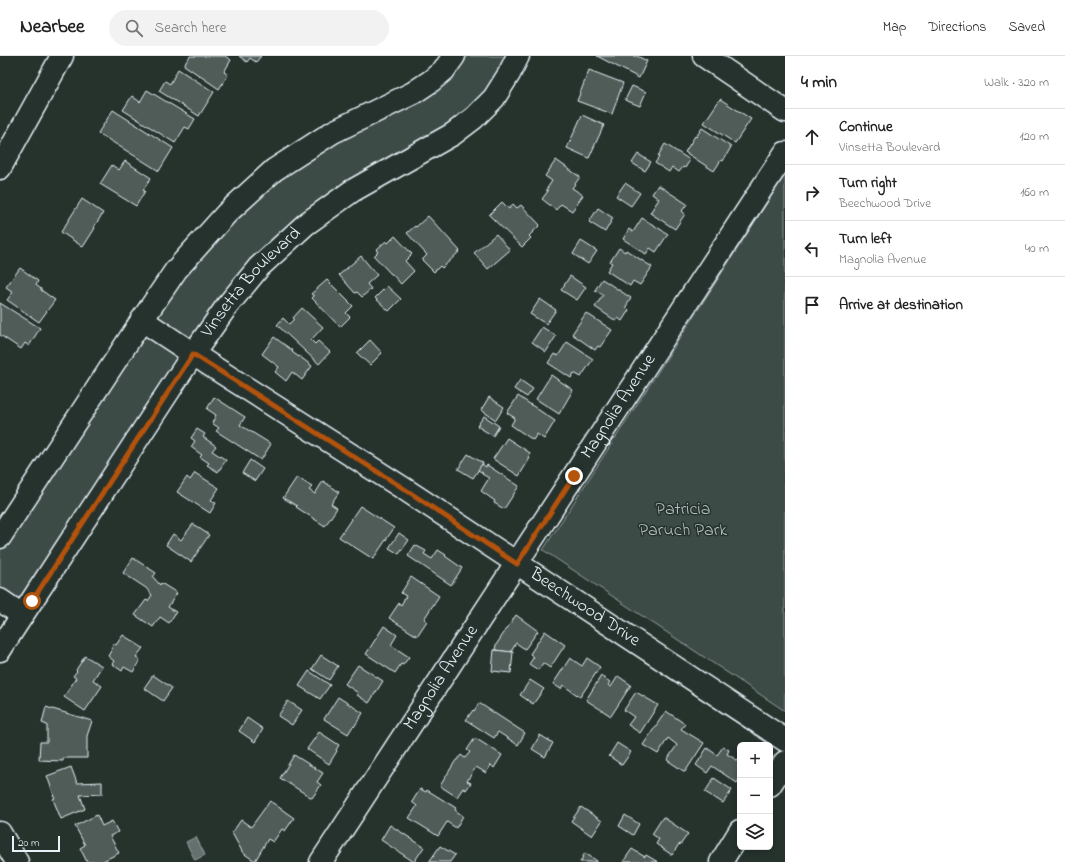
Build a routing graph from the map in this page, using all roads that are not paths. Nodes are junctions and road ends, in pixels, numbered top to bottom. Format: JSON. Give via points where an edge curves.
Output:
{"nodes":[{"id":1,"x":62,"y":56,"type":"edge"},
{"id":2,"x":454,"y":56,"type":"edge"},
{"id":3,"x":518,"y":56,"type":"edge"},
{"id":4,"x":704,"y":56,"type":"edge"},
{"id":5,"x":785,"y":111,"type":"edge"},
{"id":6,"x":785,"y":153,"type":"edge"},
{"id":7,"x":0,"y":168,"type":"edge"},
{"id":8,"x":142,"y":320,"type":"junction"},
{"id":9,"x":193,"y":354,"type":"junction"},
{"id":10,"x":0,"y":537,"type":"edge"},
{"id":11,"x":517,"y":564,"type":"junction"},
{"id":12,"x":0,"y":600,"type":"edge"},
{"id":13,"x":22,"y":615,"type":"junction"},
{"id":14,"x":0,"y":650,"type":"edge"},
{"id":15,"x":785,"y":740,"type":"edge"},
{"id":16,"x":785,"y":762,"type":"edge"},
{"id":17,"x":773,"y":780,"type":"edge"},
{"id":18,"x":737,"y":836,"type":"edge"},
{"id":19,"x":321,"y":862,"type":"edge"},
{"id":20,"x":721,"y":862,"type":"edge"}],
"edges":[{"from":1,"to":7,"type":"street"},
{"from":2,"to":8,"type":"street","via":[[444,70],[413,93],[332,132],[274,170],[227,213],[176,270]]},
{"from":3,"to":9,"type":"street","name":"Vinsetta Boulevard","via":[[494,98],[474,118],[453,134],[352,191],[306,224],[259,267]]},
{"from":4,"to":5,"type":"street"},
{"from":6,"to":11,"type":"street","name":"Magnolia Avenue"},
{"from":8,"to":9,"type":"street","name":"Beechwood Drive"},
{"from":8,"to":10,"type":"street"},
{"from":9,"to":11,"type":"street","name":"Beechwood Drive"},
{"from":9,"to":13,"type":"street","name":"Vinsetta Boulevard"},
{"from":11,"to":15,"type":"street","name":"Beechwood Drive"},
{"from":11,"to":19,"type":"street","name":"Magnolia Avenue"},
{"from":12,"to":13,"type":"street"},
{"from":13,"to":14,"type":"street","name":"Vinsetta Boulevard"},
{"from":16,"to":17,"type":"street"},
{"from":18,"to":20,"type":"street"}]}
